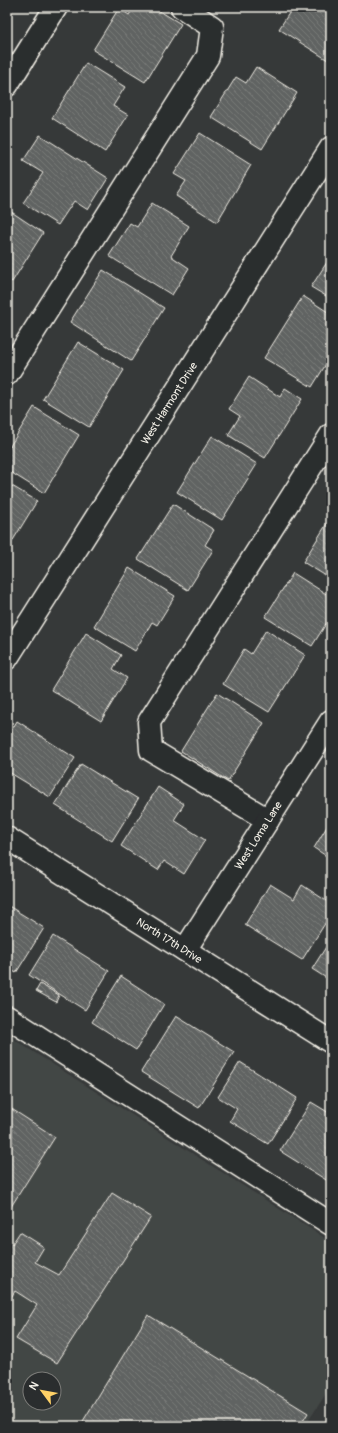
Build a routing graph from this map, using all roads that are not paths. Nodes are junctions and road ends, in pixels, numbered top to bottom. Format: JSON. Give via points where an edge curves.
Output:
{"nodes":[{"id":1,"x":56,"y":7,"type":"edge"},
{"id":2,"x":182,"y":7,"type":"edge"},
{"id":3,"x":7,"y":85,"type":"edge"},
{"id":4,"x":331,"y":148,"type":"edge"},
{"id":5,"x":7,"y":374,"type":"edge"},
{"id":6,"x":331,"y":434,"type":"edge"},
{"id":7,"x":7,"y":658,"type":"edge"},
{"id":8,"x":331,"y":721,"type":"edge"},
{"id":9,"x":268,"y":820,"type":"junction"},
{"id":10,"x":7,"y":838,"type":"edge"},
{"id":11,"x":185,"y":950,"type":"junction"},
{"id":12,"x":7,"y":1017,"type":"edge"},
{"id":13,"x":331,"y":1042,"type":"edge"},
{"id":14,"x":331,"y":1224,"type":"edge"}],
"edges":[{"from":1,"to":3,"type":"street"},
{"from":2,"to":5,"type":"street","via":[[212,27],[208,56]]},
{"from":4,"to":7,"type":"street","name":"West Harmont Drive"},
{"from":6,"to":9,"type":"street","via":[[149,722],[151,750]]},
{"from":8,"to":9,"type":"street","name":"West Loma Lane"},
{"from":9,"to":11,"type":"street","name":"West Loma Lane"},
{"from":10,"to":11,"type":"street","name":"North 17th Drive"},
{"from":11,"to":13,"type":"street","name":"North 17th Drive"},
{"from":12,"to":14,"type":"street"}]}
